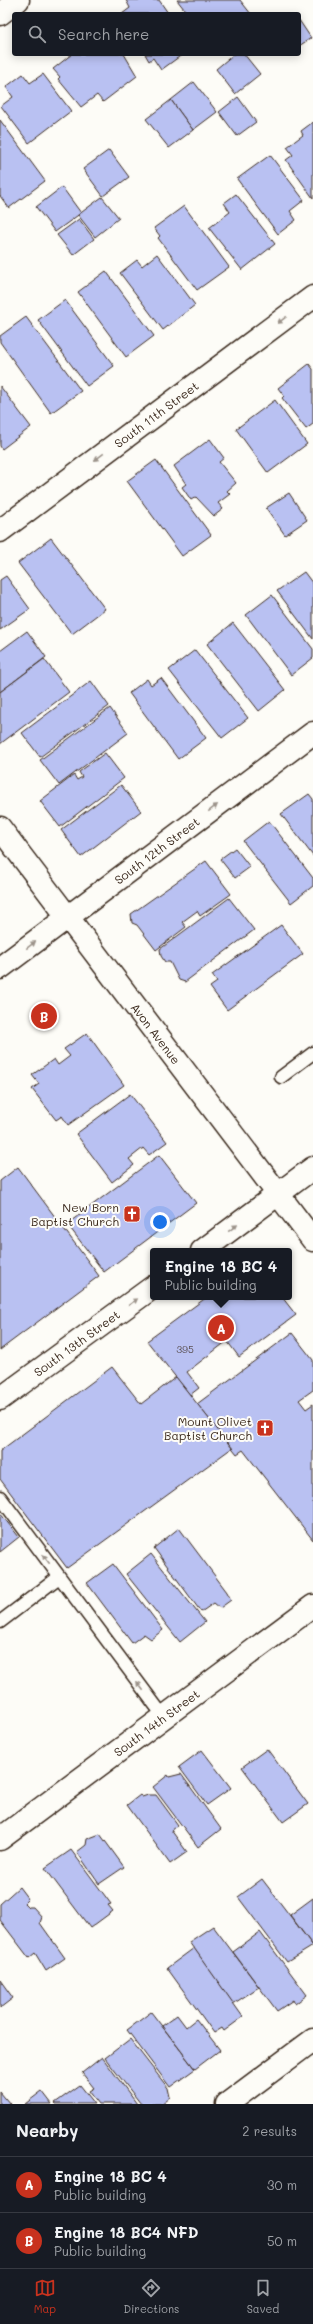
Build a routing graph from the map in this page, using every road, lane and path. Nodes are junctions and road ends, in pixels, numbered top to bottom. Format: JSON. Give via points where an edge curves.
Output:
{"nodes":[{"id":1,"x":18,"y":0,"type":"edge"},
{"id":2,"x":0,"y":14,"type":"edge"},
{"id":3,"x":313,"y":297,"type":"edge"},
{"id":4,"x":0,"y":531,"type":"edge"},
{"id":5,"x":313,"y":733,"type":"edge"},
{"id":6,"x":0,"y":828,"type":"edge"},
{"id":7,"x":68,"y":917,"type":"junction"},
{"id":8,"x":0,"y":968,"type":"edge"},
{"id":9,"x":313,"y":1053,"type":"edge"},
{"id":10,"x":281,"y":1077,"type":"dead end"},
{"id":11,"x":313,"y":1168,"type":"edge"},
{"id":12,"x":278,"y":1194,"type":"junction"},
{"id":13,"x":313,"y":1240,"type":"edge"},
{"id":14,"x":206,"y":1248,"type":"edge"},
{"id":15,"x":150,"y":1289,"type":"edge"},
{"id":16,"x":0,"y":1399,"type":"edge"},
{"id":17,"x":0,"y":1497,"type":"edge"},
{"id":18,"x":59,"y":1577,"type":"junction"},
{"id":19,"x":313,"y":1606,"type":"edge"},
{"id":20,"x":0,"y":1622,"type":"edge"},
{"id":21,"x":164,"y":1717,"type":"junction"},
{"id":22,"x":3,"y":1835,"type":"edge"},
{"id":23,"x":313,"y":2040,"type":"edge"},
{"id":24,"x":227,"y":2104,"type":"edge"}],
"edges":[{"from":1,"to":2,"type":"street"},
{"from":3,"to":4,"type":"street","name":"South 11th Street","one_way":true},
{"from":7,"to":5,"type":"street","name":"South 12th Street","one_way":true},
{"from":6,"to":7,"type":"street","name":"Avon Avenue"},
{"from":8,"to":7,"type":"street","name":"South 12th Street","one_way":true},
{"from":7,"to":12,"type":"street","name":"Avon Avenue"},
{"from":9,"to":10,"type":"lane"},
{"from":11,"to":12,"type":"street"},
{"from":12,"to":13,"type":"street","name":"Avon Avenue"},
{"from":14,"to":12,"type":"street","one_way":true},
{"from":16,"to":15,"type":"street","name":"South 13th Street","one_way":true},
{"from":18,"to":17,"type":"lane","one_way":true},
{"from":18,"to":20,"type":"lane"},
{"from":21,"to":18,"type":"lane","one_way":true},
{"from":19,"to":21,"type":"street","name":"South 14th Street"},
{"from":21,"to":22,"type":"street","name":"South 14th Street"},
{"from":23,"to":24,"type":"street"}]}
